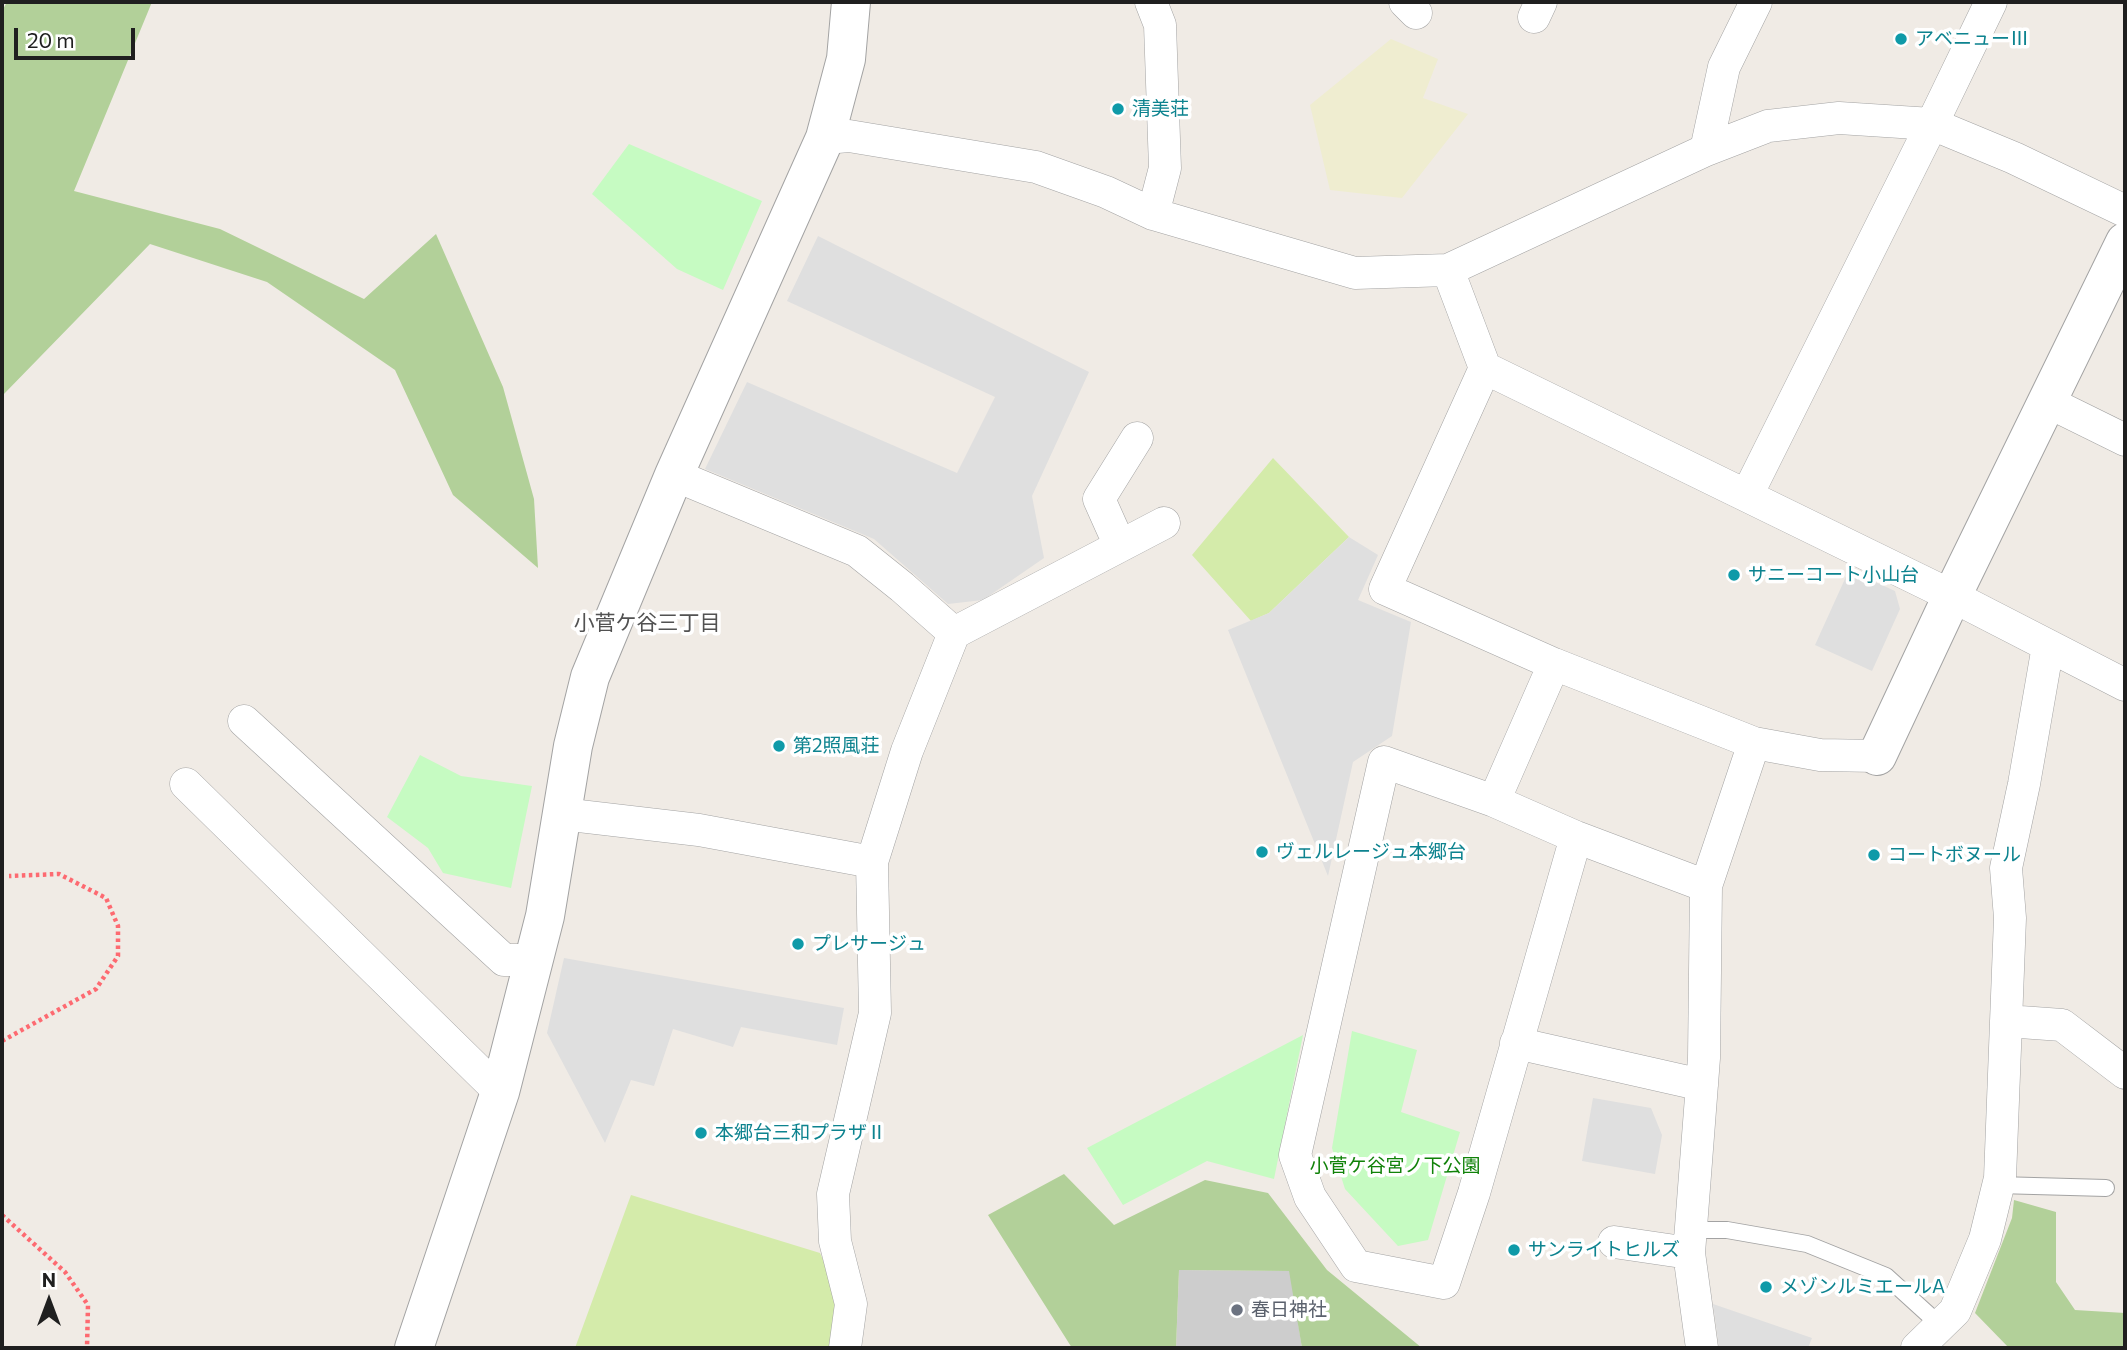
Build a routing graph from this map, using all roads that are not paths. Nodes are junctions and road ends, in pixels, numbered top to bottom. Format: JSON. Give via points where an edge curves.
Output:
{"nodes":[{"id":1,"x":851,"y":2,"type":"edge"},
{"id":2,"x":1151,"y":2,"type":"edge"},
{"id":3,"x":1756,"y":2,"type":"edge"},
{"id":4,"x":1991,"y":2,"type":"edge"},
{"id":5,"x":1932,"y":124,"type":"junction"},
{"id":6,"x":825,"y":138,"type":"junction"},
{"id":7,"x":1706,"y":150,"type":"junction"},
{"id":8,"x":2125,"y":211,"type":"edge"},
{"id":9,"x":1153,"y":214,"type":"junction"},
{"id":10,"x":2125,"y":242,"type":"edge"},
{"id":11,"x":1448,"y":270,"type":"junction"},
{"id":12,"x":1485,"y":369,"type":"junction"},
{"id":13,"x":2048,"y":402,"type":"junction"},
{"id":14,"x":1137,"y":438,"type":"dead end"},
{"id":15,"x":2125,"y":440,"type":"edge"},
{"id":16,"x":674,"y":475,"type":"junction"},
{"id":17,"x":1747,"y":495,"type":"junction"},
{"id":18,"x":1164,"y":523,"type":"dead end"},
{"id":19,"x":1120,"y":546,"type":"junction"},
{"id":20,"x":1952,"y":596,"type":"junction"},
{"id":21,"x":954,"y":633,"type":"junction"},
{"id":22,"x":2048,"y":646,"type":"junction"},
{"id":23,"x":1553,"y":664,"type":"junction"},
{"id":24,"x":2125,"y":685,"type":"edge"},
{"id":25,"x":244,"y":721,"type":"dead end"},
{"id":26,"x":1754,"y":743,"type":"junction"},
{"id":27,"x":1877,"y":756,"type":"joint"},
{"id":28,"x":186,"y":784,"type":"dead end"},
{"id":29,"x":1494,"y":801,"type":"junction"},
{"id":30,"x":562,"y":814,"type":"junction"},
{"id":31,"x":1576,"y":837,"type":"junction"},
{"id":32,"x":872,"y":862,"type":"junction"},
{"id":33,"x":1706,"y":886,"type":"junction"},
{"id":34,"x":533,"y":960,"type":"junction"},
{"id":35,"x":2006,"y":1021,"type":"junction"},
{"id":36,"x":1516,"y":1042,"type":"junction"},
{"id":37,"x":2125,"y":1073,"type":"edge"},
{"id":38,"x":1702,"y":1085,"type":"junction"},
{"id":39,"x":500,"y":1092,"type":"junction"},
{"id":40,"x":1998,"y":1185,"type":"junction"},
{"id":41,"x":2106,"y":1188,"type":"dead end"},
{"id":42,"x":1689,"y":1241,"type":"junction"},
{"id":43,"x":1614,"y":1242,"type":"dead end"},
{"id":44,"x":1941,"y":1325,"type":"junction"},
{"id":45,"x":414,"y":1348,"type":"edge"},
{"id":46,"x":845,"y":1348,"type":"edge"},
{"id":47,"x":1702,"y":1348,"type":"edge"},
{"id":48,"x":1917,"y":1348,"type":"edge"}],
"edges":[{"from":1,"to":6,"type":"street","via":[[846,60]]},
{"from":2,"to":9,"type":"street","via":[[1160,25],[1165,168]]},
{"from":3,"to":7,"type":"street","via":[[1724,67]]},
{"from":4,"to":5,"type":"street"},
{"from":5,"to":7,"type":"street","via":[[1839,118],[1791,123],[1768,126]]},
{"from":5,"to":8,"type":"street"},
{"from":5,"to":17,"type":"street"},
{"from":6,"to":9,"type":"street","via":[[849,136],[1037,167]]},
{"from":6,"to":16,"type":"street"},
{"from":7,"to":11,"type":"street"},
{"from":9,"to":11,"type":"street","via":[[1354,273]]},
{"from":10,"to":13,"type":"street"},
{"from":11,"to":12,"type":"street"},
{"from":12,"to":17,"type":"street"},
{"from":12,"to":23,"type":"street","via":[[1385,589]]},
{"from":13,"to":15,"type":"street"},
{"from":13,"to":20,"type":"street"},
{"from":14,"to":19,"type":"street","via":[[1099,499]]},
{"from":16,"to":21,"type":"street","via":[[857,551]]},
{"from":16,"to":30,"type":"street","via":[[590,677]]},
{"from":17,"to":20,"type":"street"},
{"from":18,"to":19,"type":"street"},
{"from":19,"to":21,"type":"street"},
{"from":20,"to":22,"type":"street"},
{"from":20,"to":27,"type":"street"},
{"from":21,"to":32,"type":"street","via":[[907,751]]},
{"from":22,"to":24,"type":"street"},
{"from":22,"to":35,"type":"street","via":[[2006,868],[2010,918]]},
{"from":23,"to":26,"type":"street"},
{"from":23,"to":29,"type":"street"},
{"from":25,"to":34,"type":"street","via":[[504,960]]},
{"from":26,"to":27,"type":"street","via":[[1820,755]]},
{"from":26,"to":33,"type":"street"},
{"from":28,"to":39,"type":"street"},
{"from":29,"to":31,"type":"street"},
{"from":29,"to":36,"type":"street","via":[[1384,762],[1295,1155],[1310,1197],[1356,1266],[1444,1283]]},
{"from":30,"to":32,"type":"street","via":[[699,830]]},
{"from":30,"to":34,"type":"street"},
{"from":31,"to":33,"type":"street"},
{"from":31,"to":36,"type":"street"},
{"from":32,"to":46,"type":"street","via":[[875,1013],[833,1194],[835,1241],[851,1304]]},
{"from":33,"to":38,"type":"street"},
{"from":34,"to":39,"type":"street"},
{"from":35,"to":37,"type":"street","via":[[2062,1025]]},
{"from":35,"to":40,"type":"street"},
{"from":36,"to":38,"type":"street"},
{"from":38,"to":42,"type":"street"},
{"from":39,"to":45,"type":"street"},
{"from":40,"to":41,"type":"lane"},
{"from":40,"to":44,"type":"street","via":[[1985,1239],[1955,1311]]},
{"from":42,"to":43,"type":"street"},
{"from":42,"to":44,"type":"lane","via":[[1727,1230],[1807,1244],[1886,1276]]},
{"from":42,"to":47,"type":"street"},
{"from":44,"to":48,"type":"street"}]}
